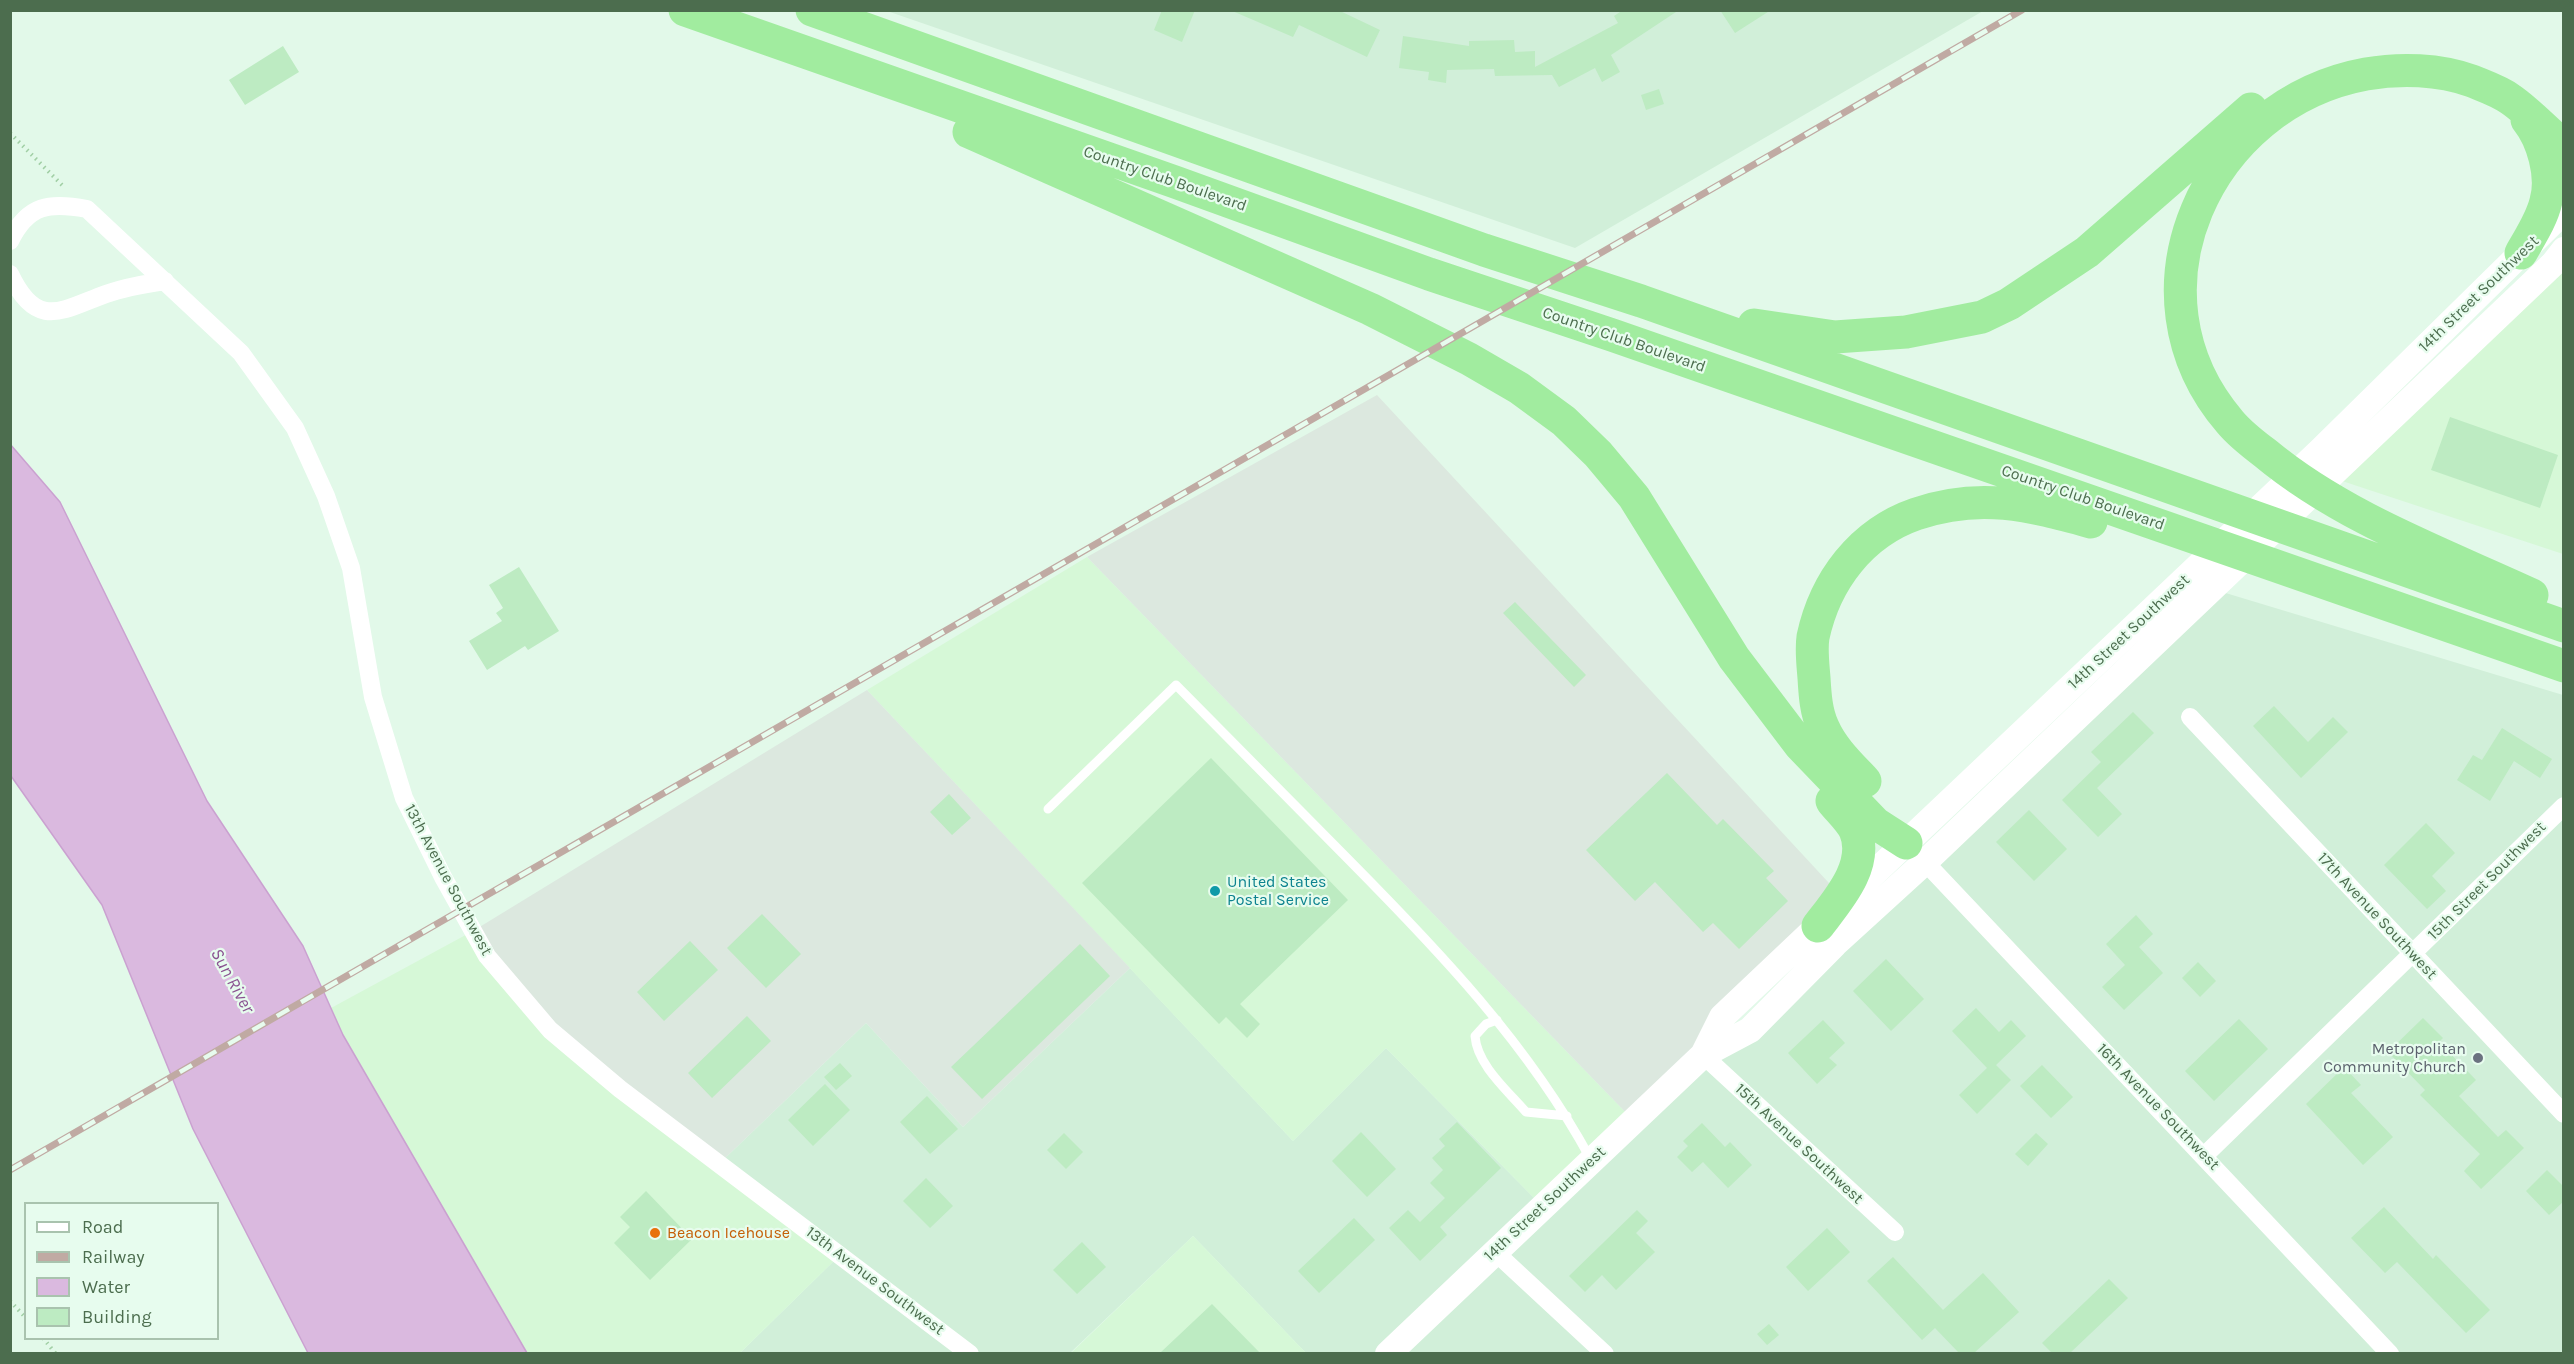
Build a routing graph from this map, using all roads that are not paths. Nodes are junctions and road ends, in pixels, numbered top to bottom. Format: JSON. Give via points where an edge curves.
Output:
{"nodes":[{"id":1,"x":685,"y":10,"type":"edge"},
{"id":2,"x":812,"y":10,"type":"edge"},
{"id":3,"x":885,"y":82,"type":"junction"},
{"id":4,"x":2509,"y":98,"type":"junction"},
{"id":5,"x":2564,"y":117,"type":"edge"},
{"id":6,"x":2564,"y":147,"type":"edge"},
{"id":7,"x":2564,"y":214,"type":"edge"},
{"id":8,"x":10,"y":241,"type":"edge"},
{"id":9,"x":2564,"y":250,"type":"edge"},
{"id":10,"x":2521,"y":253,"type":"junction"},
{"id":11,"x":10,"y":274,"type":"edge"},
{"id":12,"x":165,"y":281,"type":"junction"},
{"id":13,"x":1641,"y":301,"type":"junction"},
{"id":14,"x":2166,"y":534,"type":"junction"},
{"id":15,"x":2564,"y":609,"type":"edge"},
{"id":16,"x":2564,"y":627,"type":"edge"},
{"id":17,"x":2564,"y":666,"type":"edge"},
{"id":18,"x":1773,"y":709,"type":"junction"},
{"id":19,"x":2190,"y":717,"type":"dead end"},
{"id":20,"x":2564,"y":806,"type":"edge"},
{"id":21,"x":1048,"y":809,"type":"dead end"},
{"id":22,"x":1915,"y":853,"type":"junction"},
{"id":23,"x":1818,"y":926,"type":"junction"},
{"id":24,"x":2413,"y":954,"type":"junction"},
{"id":25,"x":1497,"y":1020,"type":"junction"},
{"id":26,"x":1703,"y":1055,"type":"junction"},
{"id":27,"x":2564,"y":1114,"type":"edge"},
{"id":28,"x":1567,"y":1116,"type":"junction"},
{"id":29,"x":2204,"y":1156,"type":"junction"},
{"id":30,"x":1591,"y":1160,"type":"junction"},
{"id":31,"x":1895,"y":1232,"type":"dead end"},
{"id":32,"x":1494,"y":1251,"type":"junction"},
{"id":33,"x":970,"y":1353,"type":"edge"},
{"id":34,"x":1388,"y":1353,"type":"edge"},
{"id":35,"x":1605,"y":1353,"type":"edge"},
{"id":36,"x":2390,"y":1353,"type":"edge"}],
"edges":[{"from":1,"to":3,"type":"highway","name":"Country Club Boulevard"},
{"from":2,"to":13,"type":"highway","via":[[1484,250]]},
{"from":3,"to":14,"type":"highway","name":"Country Club Boulevard","via":[[1612,335]]},
{"from":3,"to":18,"type":"highway","via":[[934,116],[1370,309],[1519,388],[1564,421],[1634,497],[1734,658]]},
{"from":4,"to":6,"type":"highway"},
{"from":4,"to":10,"type":"highway","via":[[2536,132],[2547,169],[2547,201]]},
{"from":4,"to":15,"type":"highway","via":[[2471,81],[2435,73],[2391,70],[2340,79],[2291,103],[2243,142],[2204,196],[2181,265],[2181,316],[2197,370],[2230,423],[2280,466],[2359,514]]},
{"from":5,"to":13,"type":"highway","via":[[2527,87],[2473,63],[2423,52],[2364,57],[2307,72],[2273,91],[2087,252],[2009,304],[1982,317],[1906,332],[1835,337]]},
{"from":7,"to":10,"type":"street","name":"14th Street Southwest"},
{"from":8,"to":12,"type":"street","name":"13th Avenue Southwest","via":[[26,217],[39,209],[61,204],[87,209]]},
{"from":9,"to":22,"type":"street","name":"14th Street Southwest","via":[[2445,368]]},
{"from":10,"to":22,"type":"street","name":"14th Street Southwest"},
{"from":11,"to":12,"type":"street","via":[[22,294],[48,312],[66,311],[106,294]]},
{"from":12,"to":33,"type":"street","name":"13th Avenue Southwest","via":[[241,353],[295,428],[326,496],[351,568],[373,697],[404,798],[487,956],[550,1030],[620,1089]]},
{"from":13,"to":16,"type":"highway"},
{"from":14,"to":17,"type":"highway","name":"Country Club Boulevard","via":[[2278,567]]},
{"from":14,"to":22,"type":"highway","via":[[2001,501],[1965,503],[1917,513],[1892,524],[1865,542],[1838,574],[1813,639],[1815,702],[1837,752],[1890,809]]},
{"from":18,"to":22,"type":"highway","via":[[1800,745],[1875,823]]},
{"from":18,"to":23,"type":"highway","via":[[1796,754],[1855,830],[1858,849],[1854,871]]},
{"from":19,"to":24,"type":"street","name":"17th Avenue Southwest"},
{"from":20,"to":24,"type":"street","name":"15th Street Southwest"},
{"from":21,"to":25,"type":"lane","via":[[1176,684],[1420,931]]},
{"from":22,"to":23,"type":"street","name":"14th Street Southwest"},
{"from":22,"to":26,"type":"street","name":"14th Street Southwest","via":[[1750,1030]]},
{"from":22,"to":29,"type":"street","name":"16th Avenue Southwest"},
{"from":23,"to":26,"type":"street","name":"14th Street Southwest","via":[[1722,1017]]},
{"from":24,"to":27,"type":"street","name":"17th Avenue Southwest"},
{"from":24,"to":29,"type":"street","name":"15th Street Southwest"},
{"from":25,"to":28,"type":"lane"},
{"from":25,"to":28,"type":"lane","via":[[1486,1024],[1475,1036],[1485,1063],[1526,1112]]},
{"from":26,"to":30,"type":"street","name":"14th Street Southwest"},
{"from":26,"to":31,"type":"street","name":"15th Avenue Southwest"},
{"from":28,"to":30,"type":"lane"},
{"from":29,"to":36,"type":"street","name":"16th Avenue Southwest"},
{"from":30,"to":32,"type":"street","name":"14th Street Southwest"},
{"from":32,"to":34,"type":"street","name":"14th Street Southwest"},
{"from":32,"to":35,"type":"street"}]}
